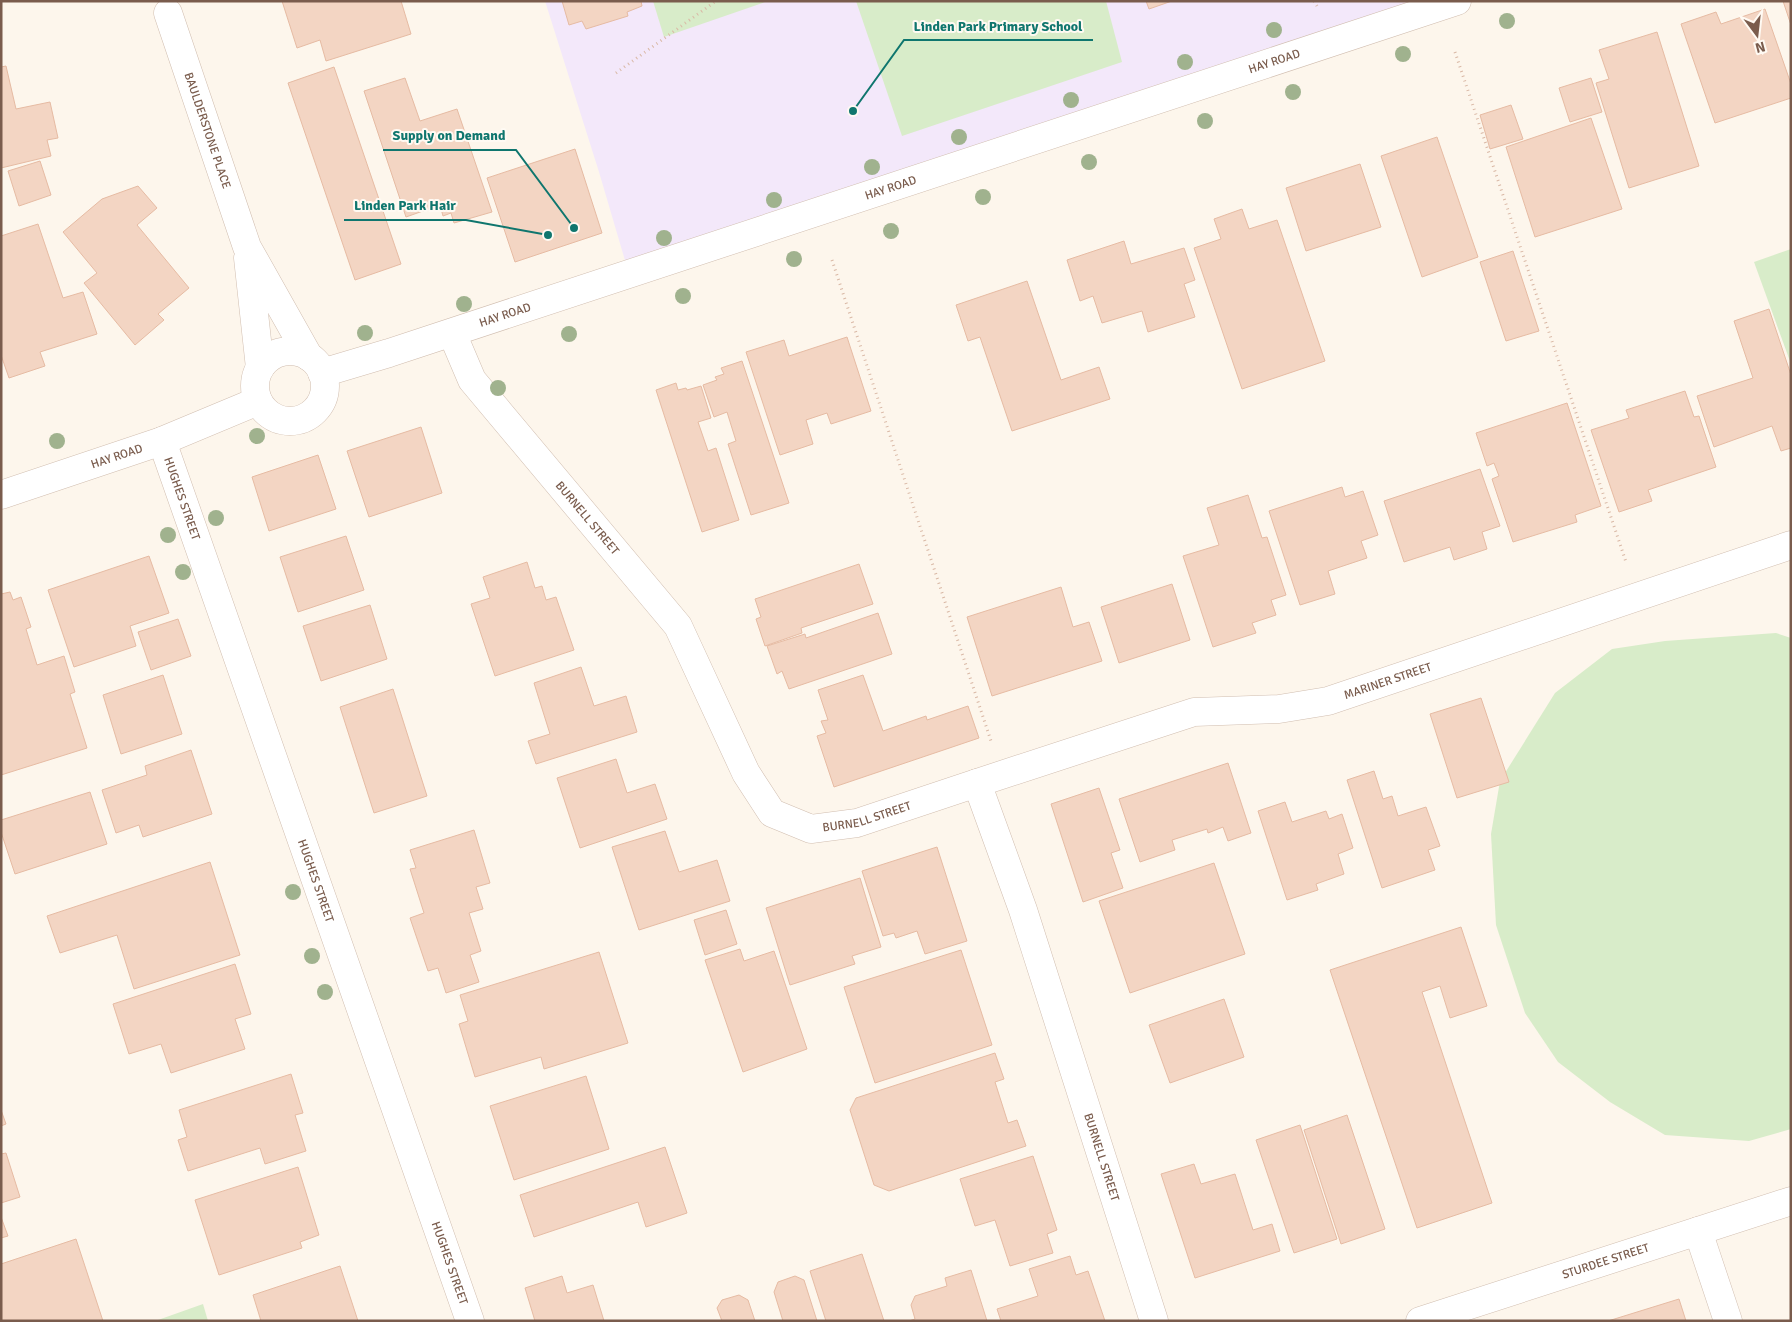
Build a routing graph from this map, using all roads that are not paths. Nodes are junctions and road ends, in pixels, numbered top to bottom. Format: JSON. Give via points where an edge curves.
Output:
{"nodes":[{"id":1,"x":1457,"y":1,"type":"edge"},
{"id":2,"x":168,"y":13,"type":"dead end"},
{"id":3,"x":247,"y":246,"type":"junction"},
{"id":4,"x":452,"y":333,"type":"junction"},
{"id":5,"x":315,"y":365,"type":"junction"},
{"id":6,"x":260,"y":368,"type":"junction"},
{"id":7,"x":258,"y":401,"type":"junction"},
{"id":8,"x":162,"y":441,"type":"junction"},
{"id":9,"x":1,"y":495,"type":"edge"},
{"id":10,"x":1791,"y":545,"type":"edge"},
{"id":11,"x":977,"y":783,"type":"junction"},
{"id":12,"x":1791,"y":1201,"type":"edge"},
{"id":13,"x":1698,"y":1231,"type":"junction"},
{"id":14,"x":470,"y":1321,"type":"edge"},
{"id":15,"x":1154,"y":1321,"type":"edge"},
{"id":16,"x":1420,"y":1321,"type":"edge"},
{"id":17,"x":1728,"y":1321,"type":"edge"}],
"edges":[{"from":1,"to":4,"type":"street","name":"HAY ROAD"},
{"from":2,"to":3,"type":"street","name":"BAULDERSTONE PLACE"},
{"from":3,"to":5,"type":"street","name":"BAULDERSTONE PLACE"},
{"from":3,"to":6,"type":"street","name":"BAULDERSTONE PLACE"},
{"from":4,"to":5,"type":"street","name":"HAY ROAD"},
{"from":4,"to":11,"type":"street","name":"BURNELL STREET","via":[[472,380],[678,626],[746,773],[772,813],[812,829],[857,823]]},
{"from":5,"to":6,"type":"street","via":[[288,351],[267,359]]},
{"from":5,"to":7,"type":"street","via":[[325,385],[318,407],[309,416],[286,421],[275,418]]},
{"from":6,"to":7,"type":"street","via":[[255,378]]},
{"from":7,"to":8,"type":"street","name":"HAY ROAD"},
{"from":8,"to":9,"type":"street","name":"HAY ROAD"},
{"from":8,"to":14,"type":"street","name":"HUGHES STREET"},
{"from":10,"to":11,"type":"street","name":"MARINER STREET","via":[[1328,701],[1279,709],[1194,712]]},
{"from":11,"to":15,"type":"street","name":"BURNELL STREET","via":[[1023,910]]},
{"from":12,"to":13,"type":"street","name":"STURDEE STREET"},
{"from":13,"to":16,"type":"street","name":"STURDEE STREET"},
{"from":13,"to":17,"type":"street"}]}
